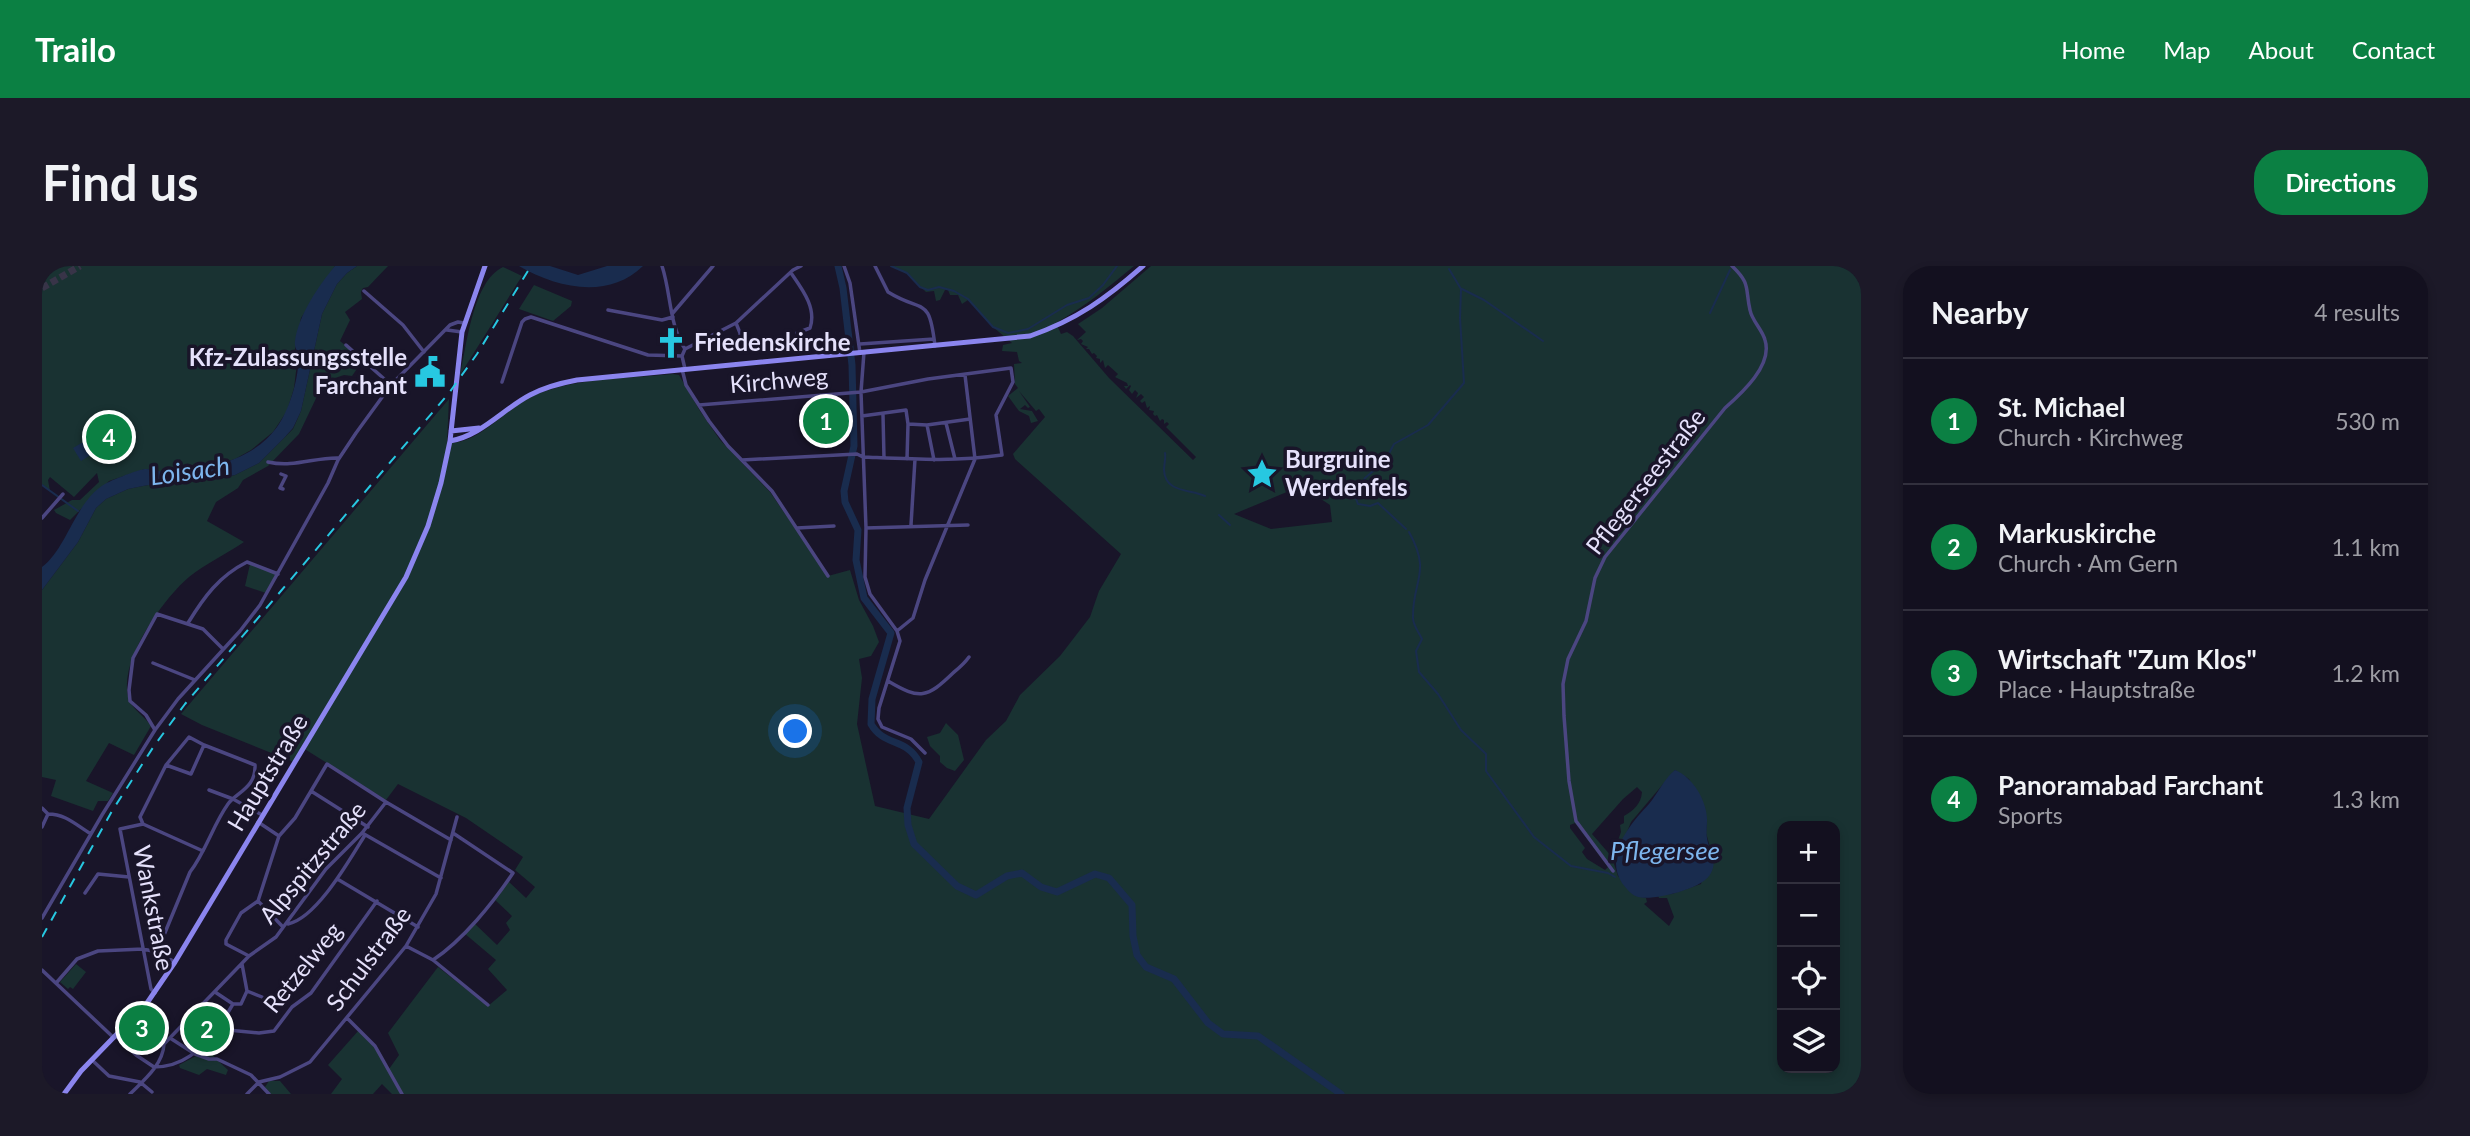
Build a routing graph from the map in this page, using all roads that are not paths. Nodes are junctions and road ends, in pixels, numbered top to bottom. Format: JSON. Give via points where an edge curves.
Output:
{"nodes":[{"id":1,"x":485,"y":266,"type":"edge"},
{"id":2,"x":662,"y":266,"type":"edge"},
{"id":3,"x":713,"y":266,"type":"edge"},
{"id":4,"x":801,"y":266,"type":"edge"},
{"id":5,"x":844,"y":266,"type":"edge"},
{"id":6,"x":875,"y":266,"type":"edge"},
{"id":7,"x":1143,"y":266,"type":"edge"},
{"id":8,"x":1732,"y":266,"type":"edge"},
{"id":9,"x":792,"y":270,"type":"edge"},
{"id":10,"x":364,"y":291,"type":"dead end"},
{"id":11,"x":608,"y":310,"type":"dead end"},
{"id":12,"x":672,"y":316,"type":"junction"},
{"id":13,"x":464,"y":323,"type":"junction"},
{"id":14,"x":736,"y":323,"type":"junction"},
{"id":15,"x":445,"y":331,"type":"junction"},
{"id":16,"x":462,"y":332,"type":"junction"},
{"id":17,"x":797,"y":333,"type":"dead end"},
{"id":18,"x":934,"y":338,"type":"junction"},
{"id":19,"x":860,"y":344,"type":"junction"},
{"id":20,"x":346,"y":345,"type":"dead end"},
{"id":21,"x":935,"y":346,"type":"junction"},
{"id":22,"x":769,"y":348,"type":"dead end"},
{"id":23,"x":685,"y":349,"type":"junction"},
{"id":24,"x":424,"y":352,"type":"junction"},
{"id":25,"x":862,"y":353,"type":"junction"},
{"id":26,"x":682,"y":356,"type":"junction"},
{"id":27,"x":684,"y":369,"type":"junction"},
{"id":28,"x":965,"y":375,"type":"junction"},
{"id":29,"x":502,"y":382,"type":"dead end"},
{"id":30,"x":391,"y":385,"type":"junction"},
{"id":31,"x":861,"y":392,"type":"junction"},
{"id":32,"x":699,"y":405,"type":"junction"},
{"id":33,"x":883,"y":415,"type":"junction"},
{"id":34,"x":861,"y":416,"type":"junction"},
{"id":35,"x":970,"y":419,"type":"junction"},
{"id":36,"x":946,"y":423,"type":"junction"},
{"id":37,"x":908,"y":424,"type":"junction"},
{"id":38,"x":927,"y":425,"type":"junction"},
{"id":39,"x":482,"y":428,"type":"junction"},
{"id":40,"x":451,"y":431,"type":"junction"},
{"id":41,"x":450,"y":441,"type":"junction"},
{"id":42,"x":863,"y":457,"type":"junction"},
{"id":43,"x":339,"y":458,"type":"junction"},
{"id":44,"x":884,"y":458,"type":"junction"},
{"id":45,"x":975,"y":458,"type":"junction"},
{"id":46,"x":907,"y":459,"type":"junction"},
{"id":47,"x":915,"y":459,"type":"junction"},
{"id":48,"x":955,"y":459,"type":"junction"},
{"id":49,"x":742,"y":460,"type":"junction"},
{"id":50,"x":934,"y":460,"type":"junction"},
{"id":51,"x":268,"y":463,"type":"dead end"},
{"id":52,"x":281,"y":474,"type":"dead end"},
{"id":53,"x":283,"y":489,"type":"dead end"},
{"id":54,"x":63,"y":495,"type":"dead end"},
{"id":55,"x":42,"y":518,"type":"edge"},
{"id":56,"x":968,"y":524,"type":"dead end"},
{"id":57,"x":911,"y":525,"type":"junction"},
{"id":58,"x":948,"y":525,"type":"junction"},
{"id":59,"x":834,"y":526,"type":"dead end"},
{"id":60,"x":797,"y":528,"type":"junction"},
{"id":61,"x":866,"y":528,"type":"junction"},
{"id":62,"x":278,"y":574,"type":"junction"},
{"id":63,"x":828,"y":576,"type":"dead end"},
{"id":64,"x":188,"y":623,"type":"junction"},
{"id":65,"x":897,"y":631,"type":"junction"},
{"id":66,"x":223,"y":649,"type":"junction"},
{"id":67,"x":969,"y":657,"type":"dead end"},
{"id":68,"x":153,"y":663,"type":"dead end"},
{"id":69,"x":195,"y":680,"type":"junction"},
{"id":70,"x":888,"y":681,"type":"junction"},
{"id":71,"x":155,"y":730,"type":"junction"},
{"id":72,"x":204,"y":745,"type":"junction"},
{"id":73,"x":925,"y":753,"type":"dead end"},
{"id":74,"x":166,"y":765,"type":"junction"},
{"id":75,"x":209,"y":790,"type":"dead end"},
{"id":76,"x":311,"y":791,"type":"junction"},
{"id":77,"x":233,"y":799,"type":"junction"},
{"id":78,"x":386,"y":802,"type":"junction"},
{"id":79,"x":42,"y":808,"type":"edge"},
{"id":80,"x":48,"y":814,"type":"junction"},
{"id":81,"x":262,"y":815,"type":"junction"},
{"id":82,"x":457,"y":817,"type":"dead end"},
{"id":83,"x":258,"y":822,"type":"junction"},
{"id":84,"x":143,"y":824,"type":"junction"},
{"id":85,"x":42,"y":827,"type":"edge"},
{"id":86,"x":368,"y":827,"type":"junction"},
{"id":87,"x":453,"y":833,"type":"junction"},
{"id":88,"x":91,"y":834,"type":"junction"},
{"id":89,"x":364,"y":834,"type":"junction"},
{"id":90,"x":279,"y":836,"type":"junction"},
{"id":91,"x":451,"y":839,"type":"junction"},
{"id":92,"x":204,"y":851,"type":"junction"},
{"id":93,"x":1614,"y":871,"type":"dead end"},
{"id":94,"x":129,"y":877,"type":"junction"},
{"id":95,"x":441,"y":878,"type":"junction"},
{"id":96,"x":338,"y":879,"type":"junction"},
{"id":97,"x":85,"y":892,"type":"dead end"},
{"id":98,"x":258,"y":901,"type":"junction"},
{"id":99,"x":377,"y":901,"type":"junction"},
{"id":100,"x":42,"y":918,"type":"edge"},
{"id":101,"x":285,"y":926,"type":"junction"},
{"id":102,"x":418,"y":928,"type":"junction"},
{"id":103,"x":406,"y":946,"type":"junction"},
{"id":104,"x":143,"y":949,"type":"junction"},
{"id":105,"x":157,"y":952,"type":"junction"},
{"id":106,"x":248,"y":956,"type":"junction"},
{"id":107,"x":433,"y":960,"type":"junction"},
{"id":108,"x":175,"y":962,"type":"junction"},
{"id":109,"x":242,"y":964,"type":"junction"},
{"id":110,"x":42,"y":970,"type":"edge"},
{"id":111,"x":57,"y":982,"type":"junction"},
{"id":112,"x":247,"y":991,"type":"junction"},
{"id":113,"x":214,"y":992,"type":"junction"},
{"id":114,"x":155,"y":993,"type":"junction"},
{"id":115,"x":262,"y":997,"type":"dead end"},
{"id":116,"x":233,"y":1004,"type":"junction"},
{"id":117,"x":488,"y":1005,"type":"dead end"},
{"id":118,"x":347,"y":1018,"type":"junction"},
{"id":119,"x":187,"y":1020,"type":"junction"},
{"id":120,"x":218,"y":1029,"type":"junction"},
{"id":121,"x":115,"y":1037,"type":"junction"},
{"id":122,"x":170,"y":1038,"type":"junction"},
{"id":123,"x":207,"y":1041,"type":"junction"},
{"id":124,"x":195,"y":1054,"type":"junction"},
{"id":125,"x":92,"y":1060,"type":"junction"},
{"id":126,"x":154,"y":1068,"type":"junction"},
{"id":127,"x":140,"y":1082,"type":"junction"},
{"id":128,"x":259,"y":1082,"type":"junction"},
{"id":129,"x":152,"y":1093,"type":"edge"},
{"id":130,"x":64,"y":1094,"type":"edge"},
{"id":131,"x":130,"y":1094,"type":"edge"},
{"id":132,"x":247,"y":1094,"type":"edge"},
{"id":133,"x":269,"y":1094,"type":"edge"},
{"id":134,"x":402,"y":1094,"type":"edge"}],
"edges":[{"from":1,"to":13,"type":"street","name":"Hauptstraße"},
{"from":2,"to":12,"type":"street"},
{"from":3,"to":12,"type":"street"},
{"from":4,"to":9,"type":"street"},
{"from":5,"to":19,"type":"street"},
{"from":6,"to":18,"type":"street","via":[[888,292],[928,312]]},
{"from":7,"to":21,"type":"street","via":[[1091,309],[1049,329],[1006,340]]},
{"from":8,"to":93,"type":"street","name":"Pflegerseestraße","via":[[1746,284],[1751,313],[1766,341],[1766,354],[1741,395],[1725,408],[1608,553],[1597,574],[1563,684],[1576,821]]},
{"from":9,"to":14,"type":"street"},
{"from":9,"to":17,"type":"street","via":[[812,315],[810,328]]},
{"from":10,"to":24,"type":"street","via":[[403,325]]},
{"from":11,"to":12,"type":"street","via":[[662,320]]},
{"from":12,"to":23,"type":"street"},
{"from":13,"to":15,"type":"street","via":[[450,325]]},
{"from":13,"to":16,"type":"street","name":"Hauptstraße"},
{"from":14,"to":22,"type":"street","via":[[740,350]]},
{"from":14,"to":23,"type":"street"},
{"from":15,"to":16,"type":"street"},
{"from":15,"to":24,"type":"street"},
{"from":16,"to":40,"type":"street","name":"Hauptstraße"},
{"from":18,"to":19,"type":"street"},
{"from":18,"to":21,"type":"street"},
{"from":19,"to":25,"type":"street"},
{"from":20,"to":30,"type":"street"},
{"from":21,"to":25,"type":"street"},
{"from":23,"to":26,"type":"street"},
{"from":24,"to":30,"type":"street"},
{"from":25,"to":27,"type":"street"},
{"from":25,"to":31,"type":"street"},
{"from":26,"to":27,"type":"street"},
{"from":26,"to":29,"type":"street","via":[[648,355],[531,317],[522,322]]},
{"from":27,"to":32,"type":"street","via":[[686,385]]},
{"from":27,"to":39,"type":"street","via":[[553,386],[529,396]]},
{"from":28,"to":31,"type":"street","name":"Kirchweg"},
{"from":28,"to":35,"type":"street"},
{"from":28,"to":45,"type":"street","name":"Kirchweg","via":[[1011,368],[1013,382],[996,415],[1002,455]]},
{"from":30,"to":43,"type":"street"},
{"from":31,"to":32,"type":"street","name":"Kirchweg"},
{"from":31,"to":34,"type":"street"},
{"from":32,"to":49,"type":"street"},
{"from":33,"to":34,"type":"street"},
{"from":33,"to":37,"type":"street","via":[[906,410]]},
{"from":33,"to":44,"type":"street"},
{"from":34,"to":42,"type":"street"},
{"from":35,"to":36,"type":"street"},
{"from":35,"to":45,"type":"street"},
{"from":36,"to":38,"type":"street"},
{"from":36,"to":48,"type":"street"},
{"from":37,"to":38,"type":"street"},
{"from":37,"to":46,"type":"street"},
{"from":38,"to":50,"type":"street"},
{"from":39,"to":40,"type":"street"},
{"from":39,"to":41,"type":"street"},
{"from":40,"to":41,"type":"street","name":"Hauptstraße"},
{"from":41,"to":81,"type":"street","name":"Hauptstraße","via":[[436,502],[406,577]]},
{"from":42,"to":44,"type":"street"},
{"from":42,"to":49,"type":"street"},
{"from":42,"to":61,"type":"street"},
{"from":43,"to":51,"type":"street"},
{"from":43,"to":62,"type":"street"},
{"from":44,"to":46,"type":"street"},
{"from":45,"to":48,"type":"street"},
{"from":45,"to":58,"type":"street"},
{"from":46,"to":47,"type":"street"},
{"from":47,"to":50,"type":"street"},
{"from":47,"to":57,"type":"street"},
{"from":48,"to":50,"type":"street"},
{"from":49,"to":60,"type":"street","via":[[768,485]]},
{"from":52,"to":53,"type":"street","via":[[286,476]]},
{"from":54,"to":55,"type":"street"},
{"from":56,"to":58,"type":"street"},
{"from":57,"to":58,"type":"street"},
{"from":57,"to":61,"type":"street"},
{"from":58,"to":65,"type":"street","via":[[913,618]]},
{"from":59,"to":60,"type":"street"},
{"from":60,"to":63,"type":"street"},
{"from":61,"to":65,"type":"street","via":[[867,586]]},
{"from":62,"to":64,"type":"street","via":[[247,562],[215,583]]},
{"from":62,"to":66,"type":"street","via":[[253,616]]},
{"from":64,"to":66,"type":"street","via":[[203,629]]},
{"from":64,"to":71,"type":"street","via":[[157,614],[133,659],[130,701]]},
{"from":65,"to":70,"type":"street","via":[[900,647]]},
{"from":66,"to":69,"type":"street"},
{"from":67,"to":70,"type":"street","via":[[928,693],[914,693]]},
{"from":68,"to":69,"type":"street"},
{"from":69,"to":71,"type":"street"},
{"from":70,"to":73,"type":"street","via":[[879,724],[911,739]]},
{"from":71,"to":88,"type":"street"},
{"from":72,"to":74,"type":"street","via":[[189,737]]},
{"from":72,"to":74,"type":"street","via":[[191,774]]},
{"from":72,"to":77,"type":"street","via":[[254,765],[248,785]]},
{"from":74,"to":84,"type":"street","via":[[140,817]]},
{"from":75,"to":77,"type":"street"},
{"from":76,"to":78,"type":"street","via":[[327,764]]},
{"from":76,"to":86,"type":"street"},
{"from":76,"to":90,"type":"street"},
{"from":77,"to":81,"type":"street"},
{"from":77,"to":92,"type":"street"},
{"from":78,"to":86,"type":"street","name":"Alpspitzstraße"},
{"from":78,"to":91,"type":"street"},
{"from":79,"to":80,"type":"street"},
{"from":80,"to":85,"type":"street"},
{"from":80,"to":88,"type":"street","via":[[74,821]]},
{"from":81,"to":83,"type":"street","name":"Hauptstraße"},
{"from":82,"to":87,"type":"street","name":"Schulstraße"},
{"from":83,"to":90,"type":"street"},
{"from":83,"to":108,"type":"street","name":"Hauptstraße"},
{"from":84,"to":92,"type":"street"},
{"from":84,"to":94,"type":"street","name":"Wankstraße","via":[[120,829]]},
{"from":86,"to":89,"type":"street","name":"Alpspitzstraße"},
{"from":87,"to":91,"type":"street","name":"Schulstraße"},
{"from":87,"to":107,"type":"street","via":[[513,873],[464,933]]},
{"from":88,"to":100,"type":"street"},
{"from":89,"to":95,"type":"street"},
{"from":89,"to":96,"type":"street"},
{"from":89,"to":101,"type":"street","name":"Alpspitzstraße","via":[[326,869]]},
{"from":90,"to":98,"type":"street"},
{"from":91,"to":95,"type":"street","name":"Schulstraße"},
{"from":92,"to":105,"type":"street","via":[[182,888]]},
{"from":94,"to":97,"type":"street","via":[[98,874]]},
{"from":94,"to":104,"type":"street","name":"Wankstraße"},
{"from":95,"to":102,"type":"street","name":"Schulstraße"},
{"from":96,"to":99,"type":"street"},
{"from":96,"to":101,"type":"street","via":[[311,910]]},
{"from":98,"to":101,"type":"street"},
{"from":98,"to":106,"type":"street","via":[[241,913],[226,940]]},
{"from":99,"to":102,"type":"street"},
{"from":99,"to":120,"type":"street","name":"Retzelweg","via":[[311,993],[292,1007],[274,1031]]},
{"from":101,"to":106,"type":"street","name":"Alpspitzstraße"},
{"from":102,"to":103,"type":"street","name":"Schulstraße"},
{"from":103,"to":107,"type":"street"},
{"from":103,"to":118,"type":"street","name":"Schulstraße"},
{"from":104,"to":105,"type":"street"},
{"from":104,"to":111,"type":"street","via":[[82,956]]},
{"from":104,"to":114,"type":"street","name":"Wankstraße"},
{"from":105,"to":108,"type":"street"},
{"from":106,"to":109,"type":"street","name":"Alpspitzstraße"},
{"from":107,"to":117,"type":"street"},
{"from":108,"to":114,"type":"street","name":"Hauptstraße"},
{"from":109,"to":112,"type":"street"},
{"from":109,"to":113,"type":"street","name":"Alpspitzstraße"},
{"from":110,"to":111,"type":"street"},
{"from":111,"to":121,"type":"street"},
{"from":112,"to":115,"type":"street"},
{"from":112,"to":116,"type":"street","via":[[241,1004]]},
{"from":113,"to":116,"type":"street"},
{"from":113,"to":119,"type":"street","name":"Alpspitzstraße"},
{"from":114,"to":121,"type":"street","name":"Hauptstraße"},
{"from":116,"to":120,"type":"street"},
{"from":118,"to":128,"type":"street","name":"Schulstraße","via":[[310,1062]]},
{"from":118,"to":134,"type":"street","via":[[375,1046]]},
{"from":119,"to":122,"type":"street","name":"Alpspitzstraße"},
{"from":119,"to":123,"type":"street"},
{"from":120,"to":123,"type":"street"},
{"from":121,"to":125,"type":"street","name":"Hauptstraße"},
{"from":121,"to":126,"type":"street"},
{"from":122,"to":124,"type":"street"},
{"from":122,"to":126,"type":"street","name":"Alpspitzstraße"},
{"from":123,"to":124,"type":"street"},
{"from":124,"to":126,"type":"street"},
{"from":124,"to":128,"type":"street","via":[[217,1059]]},
{"from":125,"to":127,"type":"street","via":[[109,1076]]},
{"from":125,"to":130,"type":"street","name":"Hauptstraße"},
{"from":126,"to":127,"type":"street"},
{"from":127,"to":129,"type":"street"},
{"from":127,"to":131,"type":"street"},
{"from":128,"to":132,"type":"street"},
{"from":128,"to":133,"type":"street"}]}
